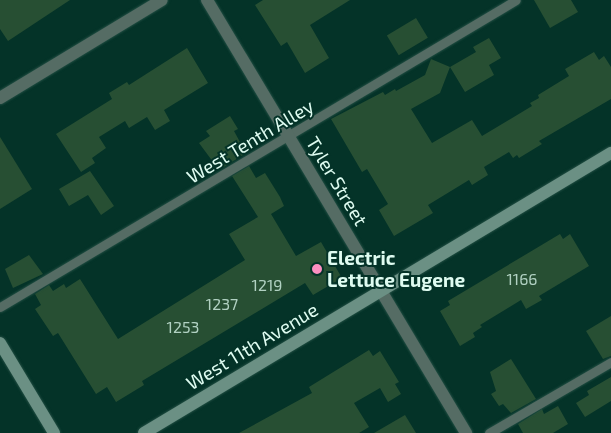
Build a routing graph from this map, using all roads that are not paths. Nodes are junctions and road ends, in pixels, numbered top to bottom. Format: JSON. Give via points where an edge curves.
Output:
{"nodes":[{"id":1,"x":162,"y":0,"type":"edge"},
{"id":2,"x":207,"y":0,"type":"edge"},
{"id":3,"x":516,"y":0,"type":"edge"},
{"id":4,"x":0,"y":98,"type":"edge"},
{"id":5,"x":289,"y":138,"type":"junction"},
{"id":6,"x":611,"y":153,"type":"edge"},
{"id":7,"x":382,"y":290,"type":"junction"},
{"id":8,"x":0,"y":307,"type":"edge"},
{"id":9,"x":0,"y":344,"type":"edge"},
{"id":10,"x":611,"y":362,"type":"edge"},
{"id":11,"x":54,"y":433,"type":"edge"},
{"id":12,"x":144,"y":433,"type":"edge"},
{"id":13,"x":466,"y":433,"type":"edge"},
{"id":14,"x":489,"y":433,"type":"edge"}],
"edges":[{"from":1,"to":4,"type":"street"},
{"from":2,"to":5,"type":"street","name":"Tyler Street"},
{"from":3,"to":5,"type":"lane","name":"West Tenth Alley"},
{"from":5,"to":7,"type":"street","name":"Tyler Street"},
{"from":5,"to":8,"type":"lane","name":"West Tenth Alley"},
{"from":6,"to":7,"type":"main road","name":"West 11th Avenue"},
{"from":7,"to":12,"type":"main road","name":"West 11th Avenue"},
{"from":7,"to":13,"type":"street","name":"Tyler Street"},
{"from":9,"to":11,"type":"main road"},
{"from":10,"to":14,"type":"lane"}]}
